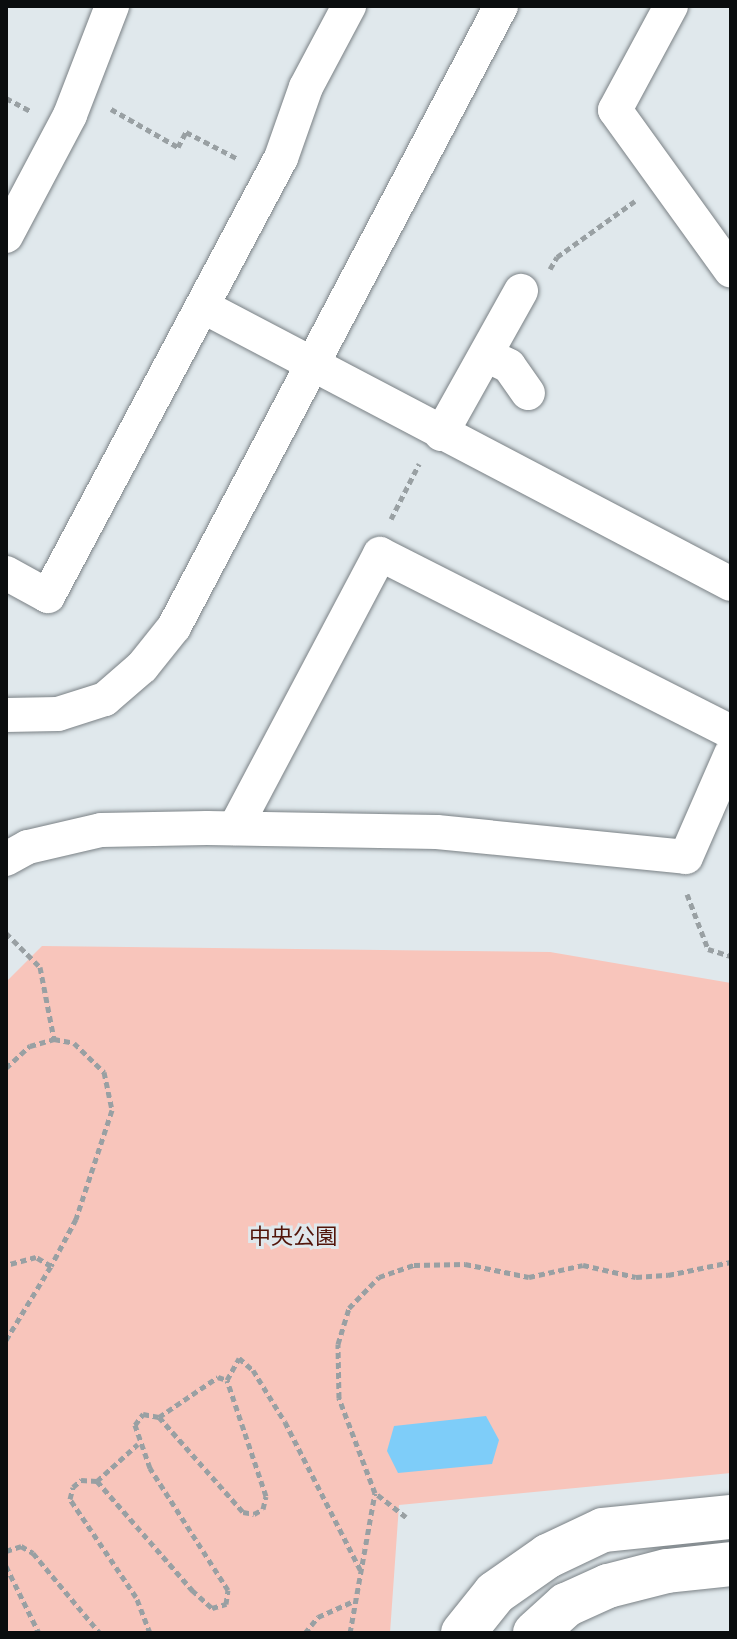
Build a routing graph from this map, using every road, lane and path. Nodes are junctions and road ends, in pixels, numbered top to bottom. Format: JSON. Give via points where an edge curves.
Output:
{"nodes":[{"id":1,"x":112,"y":6,"type":"edge"},
{"id":2,"x":349,"y":6,"type":"edge"},
{"id":3,"x":501,"y":6,"type":"edge"},
{"id":4,"x":671,"y":6,"type":"edge"},
{"id":5,"x":78,"y":92,"type":"junction"},
{"id":6,"x":271,"y":176,"type":"junction"},
{"id":7,"x":665,"y":179,"type":"junction"},
{"id":8,"x":6,"y":236,"type":"edge"},
{"id":9,"x":573,"y":246,"type":"dead end"},
{"id":10,"x":731,"y":271,"type":"edge"},
{"id":11,"x":521,"y":291,"type":"dead end"},
{"id":12,"x":204,"y":307,"type":"junction"},
{"id":13,"x":488,"y":356,"type":"junction"},
{"id":14,"x":310,"y":364,"type":"junction"},
{"id":15,"x":528,"y":393,"type":"dead end"},
{"id":16,"x":441,"y":434,"type":"junction"},
{"id":17,"x":413,"y":476,"type":"dead end"},
{"id":18,"x":408,"y":487,"type":"dead end"},
{"id":19,"x":6,"y":573,"type":"edge"},
{"id":20,"x":731,"y":584,"type":"edge"},
{"id":21,"x":6,"y":715,"type":"edge"},
{"id":22,"x":731,"y":732,"type":"edge"},
{"id":23,"x":731,"y":754,"type":"edge"},
{"id":24,"x":235,"y":828,"type":"junction"},
{"id":25,"x":6,"y":859,"type":"edge"},
{"id":26,"x":689,"y":899,"type":"dead end"},
{"id":27,"x":6,"y":933,"type":"edge"},
{"id":28,"x":731,"y":956,"type":"edge"},
{"id":29,"x":54,"y":1039,"type":"junction"},
{"id":30,"x":6,"y":1068,"type":"edge"},
{"id":31,"x":731,"y":1262,"type":"edge"},
{"id":32,"x":6,"y":1265,"type":"edge"},
{"id":33,"x":51,"y":1266,"type":"junction"},
{"id":34,"x":6,"y":1340,"type":"edge"},
{"id":35,"x":227,"y":1380,"type":"junction"},
{"id":36,"x":159,"y":1417,"type":"junction"},
{"id":37,"x":138,"y":1444,"type":"junction"},
{"id":38,"x":97,"y":1481,"type":"junction"},
{"id":39,"x":375,"y":1493,"type":"junction"},
{"id":40,"x":406,"y":1517,"type":"dead end"},
{"id":41,"x":731,"y":1517,"type":"edge"},
{"id":42,"x":6,"y":1551,"type":"edge"},
{"id":43,"x":731,"y":1564,"type":"edge"},
{"id":44,"x":6,"y":1566,"type":"edge"},
{"id":45,"x":361,"y":1571,"type":"junction"},
{"id":46,"x":356,"y":1600,"type":"junction"},
{"id":47,"x":39,"y":1633,"type":"edge"},
{"id":48,"x":100,"y":1633,"type":"edge"},
{"id":49,"x":150,"y":1633,"type":"edge"},
{"id":50,"x":305,"y":1633,"type":"edge"},
{"id":51,"x":350,"y":1633,"type":"edge"},
{"id":52,"x":463,"y":1633,"type":"edge"},
{"id":53,"x":535,"y":1633,"type":"edge"}],
"edges":[{"from":1,"to":5,"type":"street"},
{"from":2,"to":6,"type":"street","via":[[306,87]]},
{"from":3,"to":14,"type":"street"},
{"from":4,"to":7,"type":"street","via":[[615,110]]},
{"from":5,"to":6,"type":"path","via":[[178,147],[186,132]]},
{"from":5,"to":8,"type":"street"},
{"from":6,"to":12,"type":"street"},
{"from":7,"to":9,"type":"path"},
{"from":7,"to":10,"type":"street"},
{"from":11,"to":13,"type":"street"},
{"from":12,"to":14,"type":"street"},
{"from":12,"to":19,"type":"street","via":[[48,596]]},
{"from":13,"to":15,"type":"street","via":[[509,366]]},
{"from":13,"to":16,"type":"street"},
{"from":14,"to":16,"type":"street"},
{"from":14,"to":21,"type":"street","via":[[174,627],[142,667],[105,699],[58,714]]},
{"from":16,"to":20,"type":"street"},
{"from":17,"to":18,"type":"path"},
{"from":22,"to":24,"type":"street","via":[[380,554]]},
{"from":23,"to":24,"type":"street","via":[[686,857],[437,832]]},
{"from":24,"to":25,"type":"street","via":[[101,830],[28,847]]},
{"from":26,"to":28,"type":"path","via":[[708,949]]},
{"from":27,"to":29,"type":"path","via":[[40,967]]},
{"from":29,"to":30,"type":"path","via":[[30,1046]]},
{"from":29,"to":33,"type":"path","via":[[90,1054],[112,1089],[112,1110],[76,1219]]},
{"from":31,"to":39,"type":"path","via":[[696,1273],[647,1276],[583,1265],[529,1277],[465,1264],[414,1265],[379,1277],[349,1308],[338,1344],[339,1398]]},
{"from":32,"to":33,"type":"path","via":[[36,1257]]},
{"from":33,"to":34,"type":"path"},
{"from":35,"to":36,"type":"path","via":[[218,1377]]},
{"from":35,"to":36,"type":"path","via":[[266,1496],[263,1509],[254,1514],[243,1512]]},
{"from":35,"to":45,"type":"path","via":[[239,1358],[253,1370]]},
{"from":36,"to":37,"type":"path","via":[[143,1414],[135,1425]]},
{"from":37,"to":38,"type":"path"},
{"from":37,"to":38,"type":"path","via":[[208,1551],[228,1590],[226,1604],[212,1608],[192,1590]]},
{"from":38,"to":49,"type":"path","via":[[81,1480],[70,1499],[136,1597]]},
{"from":39,"to":40,"type":"path"},
{"from":39,"to":45,"type":"path"},
{"from":41,"to":52,"type":"street","via":[[603,1530],[548,1556],[495,1593]]},
{"from":42,"to":48,"type":"path","via":[[21,1546],[33,1553]]},
{"from":43,"to":53,"type":"street","via":[[667,1571],[608,1586],[566,1605]]},
{"from":44,"to":47,"type":"path"},
{"from":45,"to":46,"type":"path"},
{"from":46,"to":50,"type":"path","via":[[318,1617]]},
{"from":46,"to":51,"type":"path"}]}
